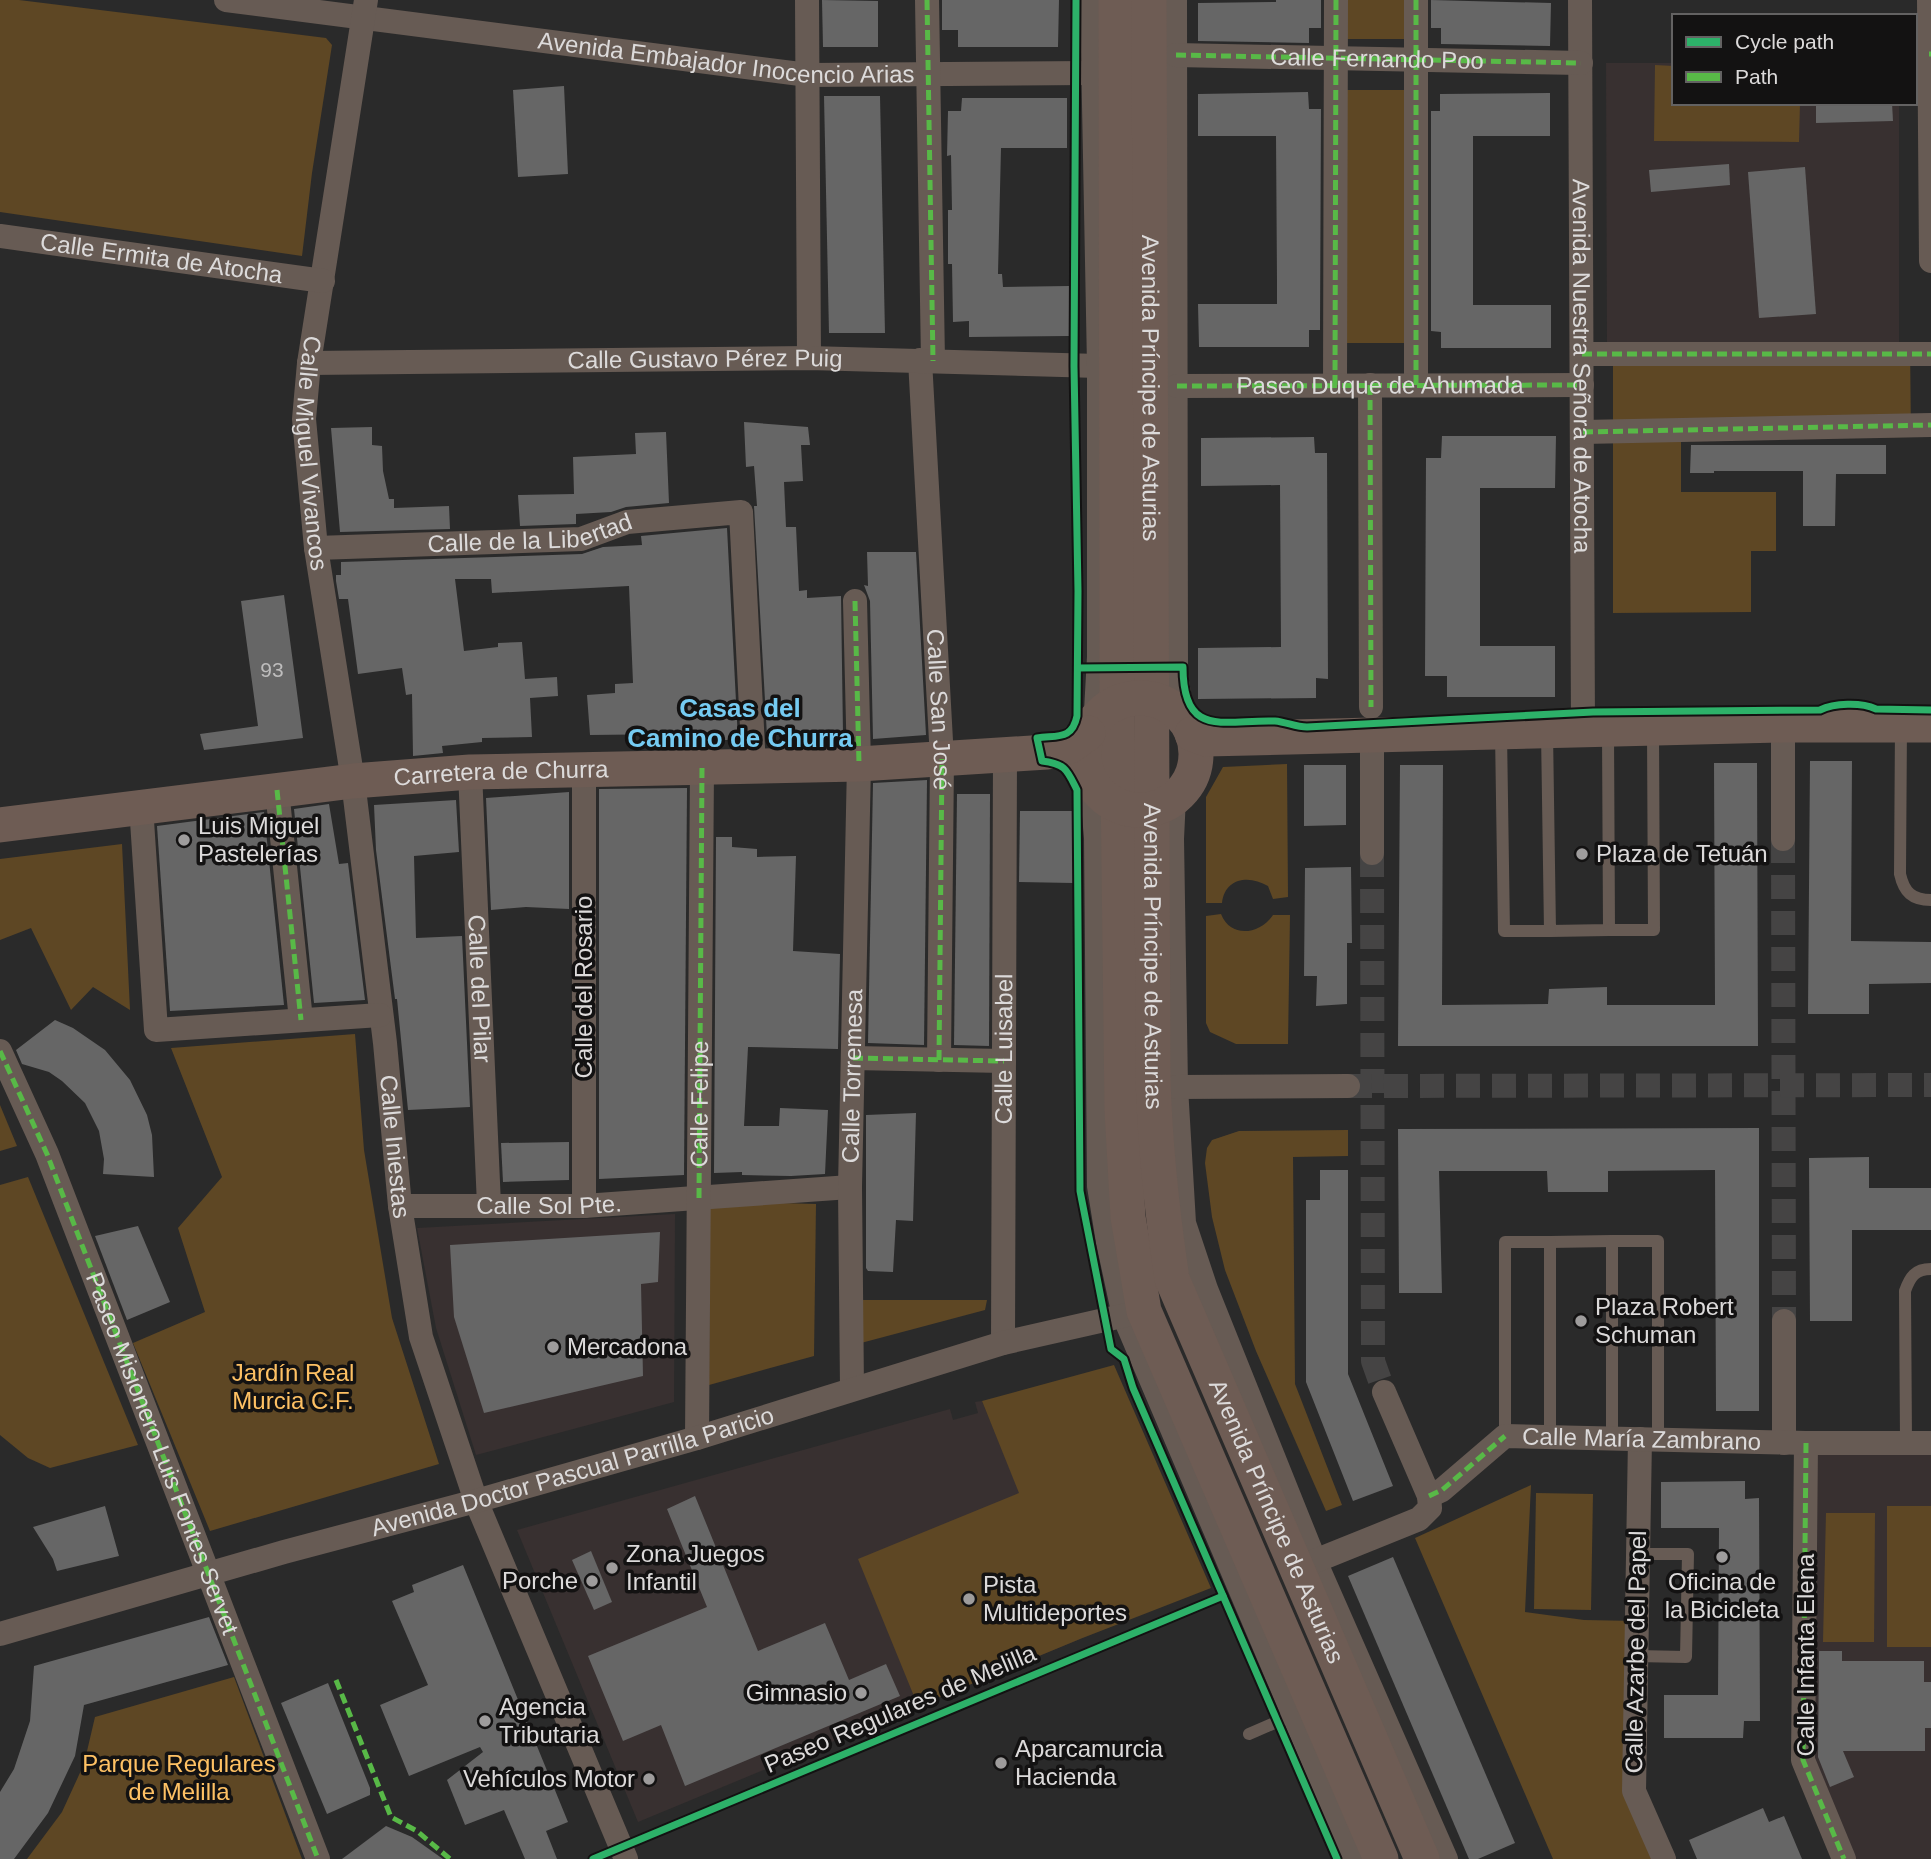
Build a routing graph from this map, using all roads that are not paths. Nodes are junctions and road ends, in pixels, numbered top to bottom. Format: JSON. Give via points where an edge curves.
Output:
{"nodes":[{"id":1,"x":226,"y":0,"type":"edge"},
{"id":2,"x":807,"y":0,"type":"edge"},
{"id":3,"x":927,"y":0,"type":"edge"},
{"id":4,"x":1092,"y":0,"type":"edge"},
{"id":5,"x":1116,"y":0,"type":"edge"},
{"id":6,"x":1149,"y":0,"type":"edge"},
{"id":7,"x":1175,"y":0,"type":"edge"},
{"id":8,"x":1336,"y":0,"type":"edge"},
{"id":9,"x":1416,"y":0,"type":"edge"},
{"id":10,"x":1580,"y":0,"type":"edge"},
{"id":11,"x":1929,"y":0,"type":"edge"},
{"id":12,"x":365,"y":8,"type":"edge"},
{"id":13,"x":1930,"y":54,"type":"edge"},
{"id":14,"x":1176,"y":55,"type":"junction"},
{"id":15,"x":1336,"y":59,"type":"junction"},
{"id":16,"x":1416,"y":60,"type":"junction"},
{"id":17,"x":1581,"y":63,"type":"junction"},
{"id":18,"x":1091,"y":74,"type":"junction"},
{"id":19,"x":808,"y":75,"type":"junction"},
{"id":20,"x":928,"y":75,"type":"junction"},
{"id":21,"x":0,"y":236,"type":"edge"},
{"id":22,"x":1931,"y":261,"type":"edge"},
{"id":23,"x":323,"y":281,"type":"junction"},
{"id":24,"x":1582,"y":354,"type":"junction"},
{"id":25,"x":1931,"y":354,"type":"edge"},
{"id":26,"x":809,"y":358,"type":"junction"},
{"id":27,"x":927,"y":360,"type":"junction"},
{"id":28,"x":310,"y":363,"type":"junction"},
{"id":29,"x":1099,"y":366,"type":"junction"},
{"id":30,"x":1335,"y":385,"type":"junction"},
{"id":31,"x":1370,"y":385,"type":"junction"},
{"id":32,"x":1416,"y":385,"type":"junction"},
{"id":33,"x":1583,"y":385,"type":"junction"},
{"id":34,"x":1177,"y":386,"type":"junction"},
{"id":35,"x":1931,"y":425,"type":"edge"},
{"id":36,"x":1583,"y":432,"type":"junction"},
{"id":37,"x":316,"y":548,"type":"junction"},
{"id":38,"x":855,"y":601,"type":"dead end"},
{"id":39,"x":1153,"y":699,"type":"junction"},
{"id":40,"x":1117,"y":702,"type":"junction"},
{"id":41,"x":1371,"y":721,"type":"junction"},
{"id":42,"x":1783,"y":725,"type":"junction"},
{"id":43,"x":1916,"y":725,"type":"edge"},
{"id":44,"x":1653,"y":729,"type":"junction"},
{"id":45,"x":1595,"y":730,"type":"junction"},
{"id":46,"x":1089,"y":731,"type":"junction"},
{"id":47,"x":1546,"y":731,"type":"junction"},
{"id":48,"x":1501,"y":733,"type":"junction"},
{"id":49,"x":1197,"y":739,"type":"junction"},
{"id":50,"x":1047,"y":752,"type":"junction"},
{"id":51,"x":1005,"y":754,"type":"junction"},
{"id":52,"x":942,"y":759,"type":"junction"},
{"id":53,"x":859,"y":764,"type":"junction"},
{"id":54,"x":754,"y":767,"type":"junction"},
{"id":55,"x":584,"y":768,"type":"junction"},
{"id":56,"x":702,"y":768,"type":"junction"},
{"id":57,"x":470,"y":772,"type":"junction"},
{"id":58,"x":1089,"y":775,"type":"junction"},
{"id":59,"x":353,"y":781,"type":"junction"},
{"id":60,"x":277,"y":790,"type":"junction"},
{"id":61,"x":1149,"y":804,"type":"junction"},
{"id":62,"x":141,"y":806,"type":"junction"},
{"id":63,"x":0,"y":825,"type":"edge"},
{"id":64,"x":1783,"y":839,"type":"tunnel mouth"},
{"id":65,"x":1371,"y":853,"type":"tunnel mouth"},
{"id":66,"x":1931,"y":900,"type":"edge"},
{"id":67,"x":1609,"y":930,"type":"junction"},
{"id":68,"x":1550,"y":931,"type":"junction"},
{"id":69,"x":380,"y":1015,"type":"junction"},
{"id":70,"x":301,"y":1020,"type":"junction"},
{"id":71,"x":0,"y":1051,"type":"edge"},
{"id":72,"x":853,"y":1058,"type":"junction"},
{"id":73,"x":939,"y":1060,"type":"junction"},
{"id":74,"x":1004,"y":1061,"type":"junction"},
{"id":75,"x":1348,"y":1086,"type":"tunnel mouth"},
{"id":76,"x":1176,"y":1087,"type":"junction"},
{"id":77,"x":850,"y":1187,"type":"junction"},
{"id":78,"x":699,"y":1198,"type":"junction"},
{"id":79,"x":489,"y":1205,"type":"junction"},
{"id":80,"x":400,"y":1206,"type":"junction"},
{"id":81,"x":584,"y":1206,"type":"junction"},
{"id":82,"x":1612,"y":1241,"type":"junction"},
{"id":83,"x":1550,"y":1242,"type":"junction"},
{"id":84,"x":1931,"y":1269,"type":"edge"},
{"id":85,"x":1134,"y":1313,"type":"junction"},
{"id":86,"x":1784,"y":1321,"type":"tunnel mouth"},
{"id":87,"x":1003,"y":1343,"type":"junction"},
{"id":88,"x":852,"y":1389,"type":"junction"},
{"id":89,"x":1384,"y":1392,"type":"tunnel mouth"},
{"id":90,"x":1505,"y":1436,"type":"junction"},
{"id":91,"x":1550,"y":1437,"type":"junction"},
{"id":92,"x":697,"y":1438,"type":"junction"},
{"id":93,"x":1612,"y":1438,"type":"junction"},
{"id":94,"x":1649,"y":1440,"type":"junction"},
{"id":95,"x":1906,"y":1442,"type":"junction"},
{"id":96,"x":1795,"y":1443,"type":"junction"},
{"id":97,"x":1931,"y":1443,"type":"edge"},
{"id":98,"x":1429,"y":1496,"type":"junction"},
{"id":99,"x":476,"y":1501,"type":"junction"},
{"id":100,"x":1637,"y":1554,"type":"junction"},
{"id":101,"x":1315,"y":1561,"type":"junction"},
{"id":102,"x":209,"y":1574,"type":"junction"},
{"id":103,"x":0,"y":1634,"type":"edge"},
{"id":104,"x":1636,"y":1656,"type":"junction"},
{"id":105,"x":1293,"y":1714,"type":"junction"},
{"id":106,"x":1249,"y":1734,"type":"dead end"},
{"id":107,"x":1363,"y":1856,"type":"edge"},
{"id":108,"x":318,"y":1859,"type":"edge"},
{"id":109,"x":626,"y":1859,"type":"edge"},
{"id":110,"x":1422,"y":1859,"type":"edge"},
{"id":111,"x":1446,"y":1859,"type":"edge"},
{"id":112,"x":1664,"y":1859,"type":"edge"},
{"id":113,"x":1844,"y":1859,"type":"edge"}],
"edges":[{"from":1,"to":12,"type":"street","name":"Avenida Embajador Inocencio Arias"},
{"from":2,"to":19,"type":"street"},
{"from":3,"to":20,"type":"street","name":"Calle San José"},
{"from":4,"to":18,"type":"street"},
{"from":5,"to":40,"type":"main road","name":"Avenida Príncipe de Asturias"},
{"from":6,"to":39,"type":"main road","name":"Avenida Príncipe de Asturias"},
{"from":7,"to":14,"type":"street"},
{"from":8,"to":15,"type":"street"},
{"from":9,"to":16,"type":"street"},
{"from":10,"to":17,"type":"street","name":"Avenida Nuestra Señora de Atocha"},
{"from":11,"to":13,"type":"street"},
{"from":12,"to":19,"type":"street","name":"Avenida Embajador Inocencio Arias"},
{"from":12,"to":23,"type":"street","name":"Calle Miguel Vivancos"},
{"from":13,"to":22,"type":"street"},
{"from":14,"to":15,"type":"street","name":"Calle Fernando Poo"},
{"from":14,"to":34,"type":"street"},
{"from":15,"to":16,"type":"street","name":"Calle Fernando Poo"},
{"from":15,"to":30,"type":"street"},
{"from":16,"to":17,"type":"street","name":"Calle Fernando Poo"},
{"from":16,"to":32,"type":"street"},
{"from":17,"to":24,"type":"street","name":"Avenida Nuestra Señora de Atocha"},
{"from":18,"to":20,"type":"street","name":"Avenida Embajador Inocencio Arias"},
{"from":18,"to":29,"type":"street"},
{"from":19,"to":20,"type":"street","name":"Avenida Embajador Inocencio Arias"},
{"from":19,"to":26,"type":"street"},
{"from":20,"to":27,"type":"street","name":"Calle San José"},
{"from":21,"to":23,"type":"street","name":"Calle Ermita de Atocha"},
{"from":23,"to":28,"type":"street","name":"Calle Miguel Vivancos"},
{"from":24,"to":25,"type":"street"},
{"from":24,"to":33,"type":"street","name":"Avenida Nuestra Señora de Atocha"},
{"from":26,"to":27,"type":"street","name":"Calle Gustavo Pérez Puig"},
{"from":26,"to":28,"type":"street","name":"Calle Gustavo Pérez Puig"},
{"from":27,"to":29,"type":"street","name":"Calle Gustavo Pérez Puig"},
{"from":27,"to":52,"type":"street","name":"Calle San José"},
{"from":28,"to":37,"type":"street","name":"Calle Miguel Vivancos","via":[[304,419]]},
{"from":29,"to":46,"type":"street","via":[[1098,689]]},
{"from":30,"to":31,"type":"street","name":"Paseo Duque de Ahumada"},
{"from":30,"to":34,"type":"street","name":"Paseo Duque de Ahumada"},
{"from":31,"to":32,"type":"street","name":"Paseo Duque de Ahumada"},
{"from":31,"to":41,"type":"street"},
{"from":32,"to":33,"type":"street","name":"Paseo Duque de Ahumada"},
{"from":33,"to":36,"type":"street","name":"Avenida Nuestra Señora de Atocha"},
{"from":34,"to":49,"type":"street","via":[[1176,676]]},
{"from":35,"to":36,"type":"street"},
{"from":36,"to":45,"type":"street","name":"Avenida Nuestra Señora de Atocha"},
{"from":37,"to":54,"type":"street","name":"Calle de la Libertad","via":[[581,538],[627,522],[741,512]]},
{"from":37,"to":59,"type":"street","name":"Calle Miguel Vivancos"},
{"from":38,"to":53,"type":"street","name":"Calle Torremesa"},
{"from":39,"to":40,"type":"main road"},
{"from":39,"to":49,"type":"main road","via":[[1173,708]]},
{"from":39,"to":61,"type":"main road","name":"Avenida Príncipe de Asturias"},
{"from":40,"to":46,"type":"main road","name":"Carretera de Churra","via":[[1098,716]]},
{"from":40,"to":61,"type":"main road","name":"Avenida Príncipe de Asturias"},
{"from":41,"to":48,"type":"main road"},
{"from":41,"to":49,"type":"main road"},
{"from":41,"to":65,"type":"street"},
{"from":42,"to":43,"type":"main road"},
{"from":42,"to":44,"type":"main road"},
{"from":42,"to":64,"type":"street"},
{"from":43,"to":66,"type":"lane","via":[[1900,874],[1908,893]]},
{"from":44,"to":45,"type":"main road"},
{"from":44,"to":67,"type":"lane","via":[[1654,930]]},
{"from":45,"to":47,"type":"main road"},
{"from":45,"to":67,"type":"lane"},
{"from":46,"to":50,"type":"main road","name":"Carretera de Churra","via":[[1070,746]]},
{"from":46,"to":58,"type":"main road","via":[[1084,750]]},
{"from":47,"to":48,"type":"main road"},
{"from":47,"to":68,"type":"lane"},
{"from":48,"to":68,"type":"lane","via":[[1504,931]]},
{"from":49,"to":61,"type":"main road","via":[[1186,784]]},
{"from":50,"to":51,"type":"main road","name":"Carretera de Churra"},
{"from":50,"to":58,"type":"main road","name":"Carretera de Churra","via":[[1059,754]]},
{"from":51,"to":52,"type":"main road","name":"Carretera de Churra"},
{"from":51,"to":74,"type":"street","name":"Calle Luisabel"},
{"from":52,"to":53,"type":"main road","name":"Carretera de Churra"},
{"from":52,"to":73,"type":"street","name":"Calle San José"},
{"from":53,"to":54,"type":"main road","name":"Carretera de Churra"},
{"from":53,"to":72,"type":"street","name":"Calle Torremesa"},
{"from":54,"to":56,"type":"main road","name":"Carretera de Churra"},
{"from":55,"to":56,"type":"main road","name":"Carretera de Churra"},
{"from":55,"to":57,"type":"main road","name":"Carretera de Churra"},
{"from":55,"to":81,"type":"street","name":"Calle del Rosario"},
{"from":56,"to":78,"type":"street","name":"Calle Felipe"},
{"from":57,"to":59,"type":"main road","name":"Carretera de Churra"},
{"from":57,"to":79,"type":"street","name":"Calle del Pilar"},
{"from":58,"to":61,"type":"main road","name":"Carretera de Churra","via":[[1103,796]]},
{"from":58,"to":85,"type":"street","via":[[1096,838],[1099,1186],[1108,1242]]},
{"from":59,"to":60,"type":"main road","name":"Carretera de Churra"},
{"from":59,"to":69,"type":"street","name":"Calle Iniestas"},
{"from":60,"to":62,"type":"main road","name":"Carretera de Churra"},
{"from":60,"to":70,"type":"street"},
{"from":61,"to":76,"type":"street","via":[[1172,839]]},
{"from":61,"to":85,"type":"main road","name":"Avenida Príncipe de Asturias","via":[[1122,1110]]},
{"from":61,"to":110,"type":"main road","name":"Avenida Príncipe de Asturias","via":[[1154,1130],[1172,1279]]},
{"from":62,"to":63,"type":"main road","name":"Carretera de Churra"},
{"from":62,"to":70,"type":"street","via":[[156,1030]]},
{"from":67,"to":68,"type":"lane"},
{"from":69,"to":70,"type":"street"},
{"from":69,"to":80,"type":"street","name":"Calle Iniestas"},
{"from":71,"to":102,"type":"street","name":"Paseo Misionero Luis Fontes Servet","via":[[47,1154]]},
{"from":72,"to":73,"type":"street"},
{"from":72,"to":77,"type":"street","name":"Calle Torremesa"},
{"from":73,"to":74,"type":"street"},
{"from":74,"to":87,"type":"street","name":"Calle Luisabel"},
{"from":75,"to":76,"type":"street"},
{"from":76,"to":101,"type":"street","via":[[1184,1223]]},
{"from":77,"to":78,"type":"street","name":"Calle Sol Pte."},
{"from":77,"to":88,"type":"street","name":"Calle Torremesa"},
{"from":78,"to":81,"type":"street","name":"Calle Sol Pte."},
{"from":78,"to":92,"type":"street","name":"Calle Felipe"},
{"from":79,"to":80,"type":"street","name":"Calle Sol Pte."},
{"from":79,"to":81,"type":"street","name":"Calle Sol Pte."},
{"from":80,"to":99,"type":"street","name":"Calle Iniestas","via":[[421,1338]]},
{"from":82,"to":83,"type":"lane"},
{"from":82,"to":93,"type":"lane"},
{"from":82,"to":94,"type":"lane","via":[[1658,1241]]},
{"from":83,"to":90,"type":"lane","via":[[1505,1242]]},
{"from":83,"to":91,"type":"lane"},
{"from":84,"to":95,"type":"lane","via":[[1909,1278],[1905,1292]]},
{"from":85,"to":87,"type":"street","name":"Avenida Doctor Pascual Parrilla Paricio"},
{"from":85,"to":105,"type":"street"},
{"from":85,"to":107,"type":"main road","name":"Avenida Príncipe de Asturias"},
{"from":86,"to":96,"type":"street","name":"Calle Infanta Elena"},
{"from":87,"to":88,"type":"street","name":"Avenida Doctor Pascual Parrilla Paricio"},
{"from":88,"to":92,"type":"street","name":"Avenida Doctor Pascual Parrilla Paricio"},
{"from":89,"to":98,"type":"street"},
{"from":90,"to":91,"type":"street","name":"Calle María Zambrano"},
{"from":90,"to":98,"type":"street","name":"Calle María Zambrano"},
{"from":91,"to":93,"type":"street","name":"Calle María Zambrano"},
{"from":92,"to":99,"type":"street","name":"Avenida Doctor Pascual Parrilla Paricio"},
{"from":93,"to":94,"type":"street","name":"Calle María Zambrano"},
{"from":94,"to":96,"type":"street","name":"Calle María Zambrano"},
{"from":94,"to":100,"type":"street","name":"Calle Azarbe del Papel"},
{"from":95,"to":96,"type":"street","name":"Calle María Zambrano"},
{"from":95,"to":97,"type":"street","name":"Calle María Zambrano"},
{"from":96,"to":113,"type":"street","name":"Calle Infanta Elena","via":[[1803,1760]]},
{"from":98,"to":101,"type":"street","name":"Calle María Zambrano","via":[[1430,1508],[1419,1519]]},
{"from":99,"to":102,"type":"street","name":"Avenida Doctor Pascual Parrilla Paricio"},
{"from":99,"to":109,"type":"street","name":"Calle Iniestas"},
{"from":100,"to":104,"type":"street","name":"Calle Azarbe del Papel"},
{"from":100,"to":104,"type":"lane","via":[[1688,1554],[1686,1657]]},
{"from":101,"to":111,"type":"street"},
{"from":102,"to":103,"type":"street","name":"Avenida Doctor Pascual Parrilla Paricio"},
{"from":102,"to":108,"type":"street","name":"Paseo Misionero Luis Fontes Servet"},
{"from":104,"to":112,"type":"street","name":"Calle Azarbe del Papel","via":[[1634,1791]]},
{"from":105,"to":106,"type":"lane"},
{"from":105,"to":107,"type":"street"}]}
